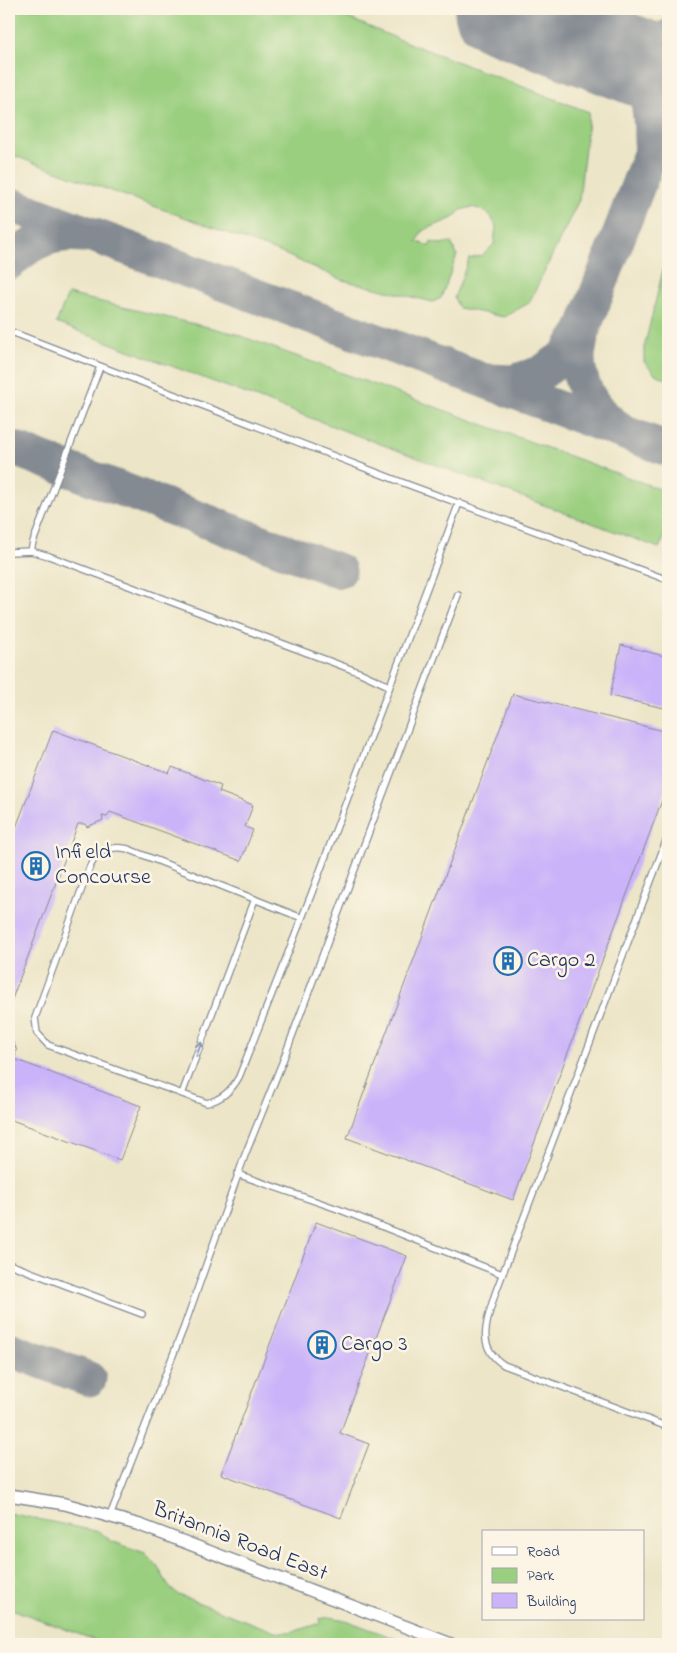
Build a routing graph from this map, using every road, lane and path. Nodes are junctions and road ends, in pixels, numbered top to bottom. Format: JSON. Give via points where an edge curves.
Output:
{"nodes":[{"id":1,"x":9,"y":331,"type":"edge"},
{"id":2,"x":100,"y":367,"type":"junction"},
{"id":3,"x":459,"y":503,"type":"junction"},
{"id":4,"x":31,"y":551,"type":"junction"},
{"id":5,"x":9,"y":552,"type":"edge"},
{"id":6,"x":668,"y":580,"type":"edge"},
{"id":7,"x":458,"y":595,"type":"dead end"},
{"id":8,"x":389,"y":686,"type":"junction"},
{"id":9,"x":668,"y":836,"type":"edge"},
{"id":10,"x":255,"y":899,"type":"junction"},
{"id":11,"x":302,"y":918,"type":"junction"},
{"id":12,"x":182,"y":1094,"type":"junction"},
{"id":13,"x":237,"y":1174,"type":"junction"},
{"id":14,"x":9,"y":1264,"type":"edge"},
{"id":15,"x":502,"y":1274,"type":"junction"},
{"id":16,"x":142,"y":1314,"type":"dead end"},
{"id":17,"x":668,"y":1427,"type":"edge"},
{"id":18,"x":9,"y":1495,"type":"edge"},
{"id":19,"x":110,"y":1516,"type":"junction"},
{"id":20,"x":451,"y":1644,"type":"edge"}],
"edges":[{"from":1,"to":2,"type":"lane"},
{"from":2,"to":3,"type":"lane"},
{"from":2,"to":4,"type":"lane"},
{"from":3,"to":6,"type":"lane"},
{"from":3,"to":8,"type":"lane"},
{"from":4,"to":5,"type":"lane"},
{"from":4,"to":8,"type":"lane"},
{"from":7,"to":13,"type":"lane"},
{"from":8,"to":11,"type":"lane"},
{"from":9,"to":15,"type":"lane"},
{"from":10,"to":11,"type":"lane"},
{"from":12,"to":10,"type":"lane","one_way":true},
{"from":10,"to":12,"type":"lane","via":[[119,847],[101,852],[90,866],[35,1018],[37,1033],[48,1045]]},
{"from":11,"to":12,"type":"lane","via":[[234,1086],[217,1100],[207,1103]]},
{"from":13,"to":15,"type":"lane","via":[[338,1209]]},
{"from":13,"to":19,"type":"lane","via":[[187,1319]]},
{"from":14,"to":16,"type":"lane"},
{"from":15,"to":17,"type":"lane","via":[[486,1321],[485,1336],[490,1351],[499,1362]]},
{"from":18,"to":19,"type":"street","name":"Britannia Road East","via":[[65,1504]]},
{"from":19,"to":20,"type":"street","name":"Britannia Road East"}]}
